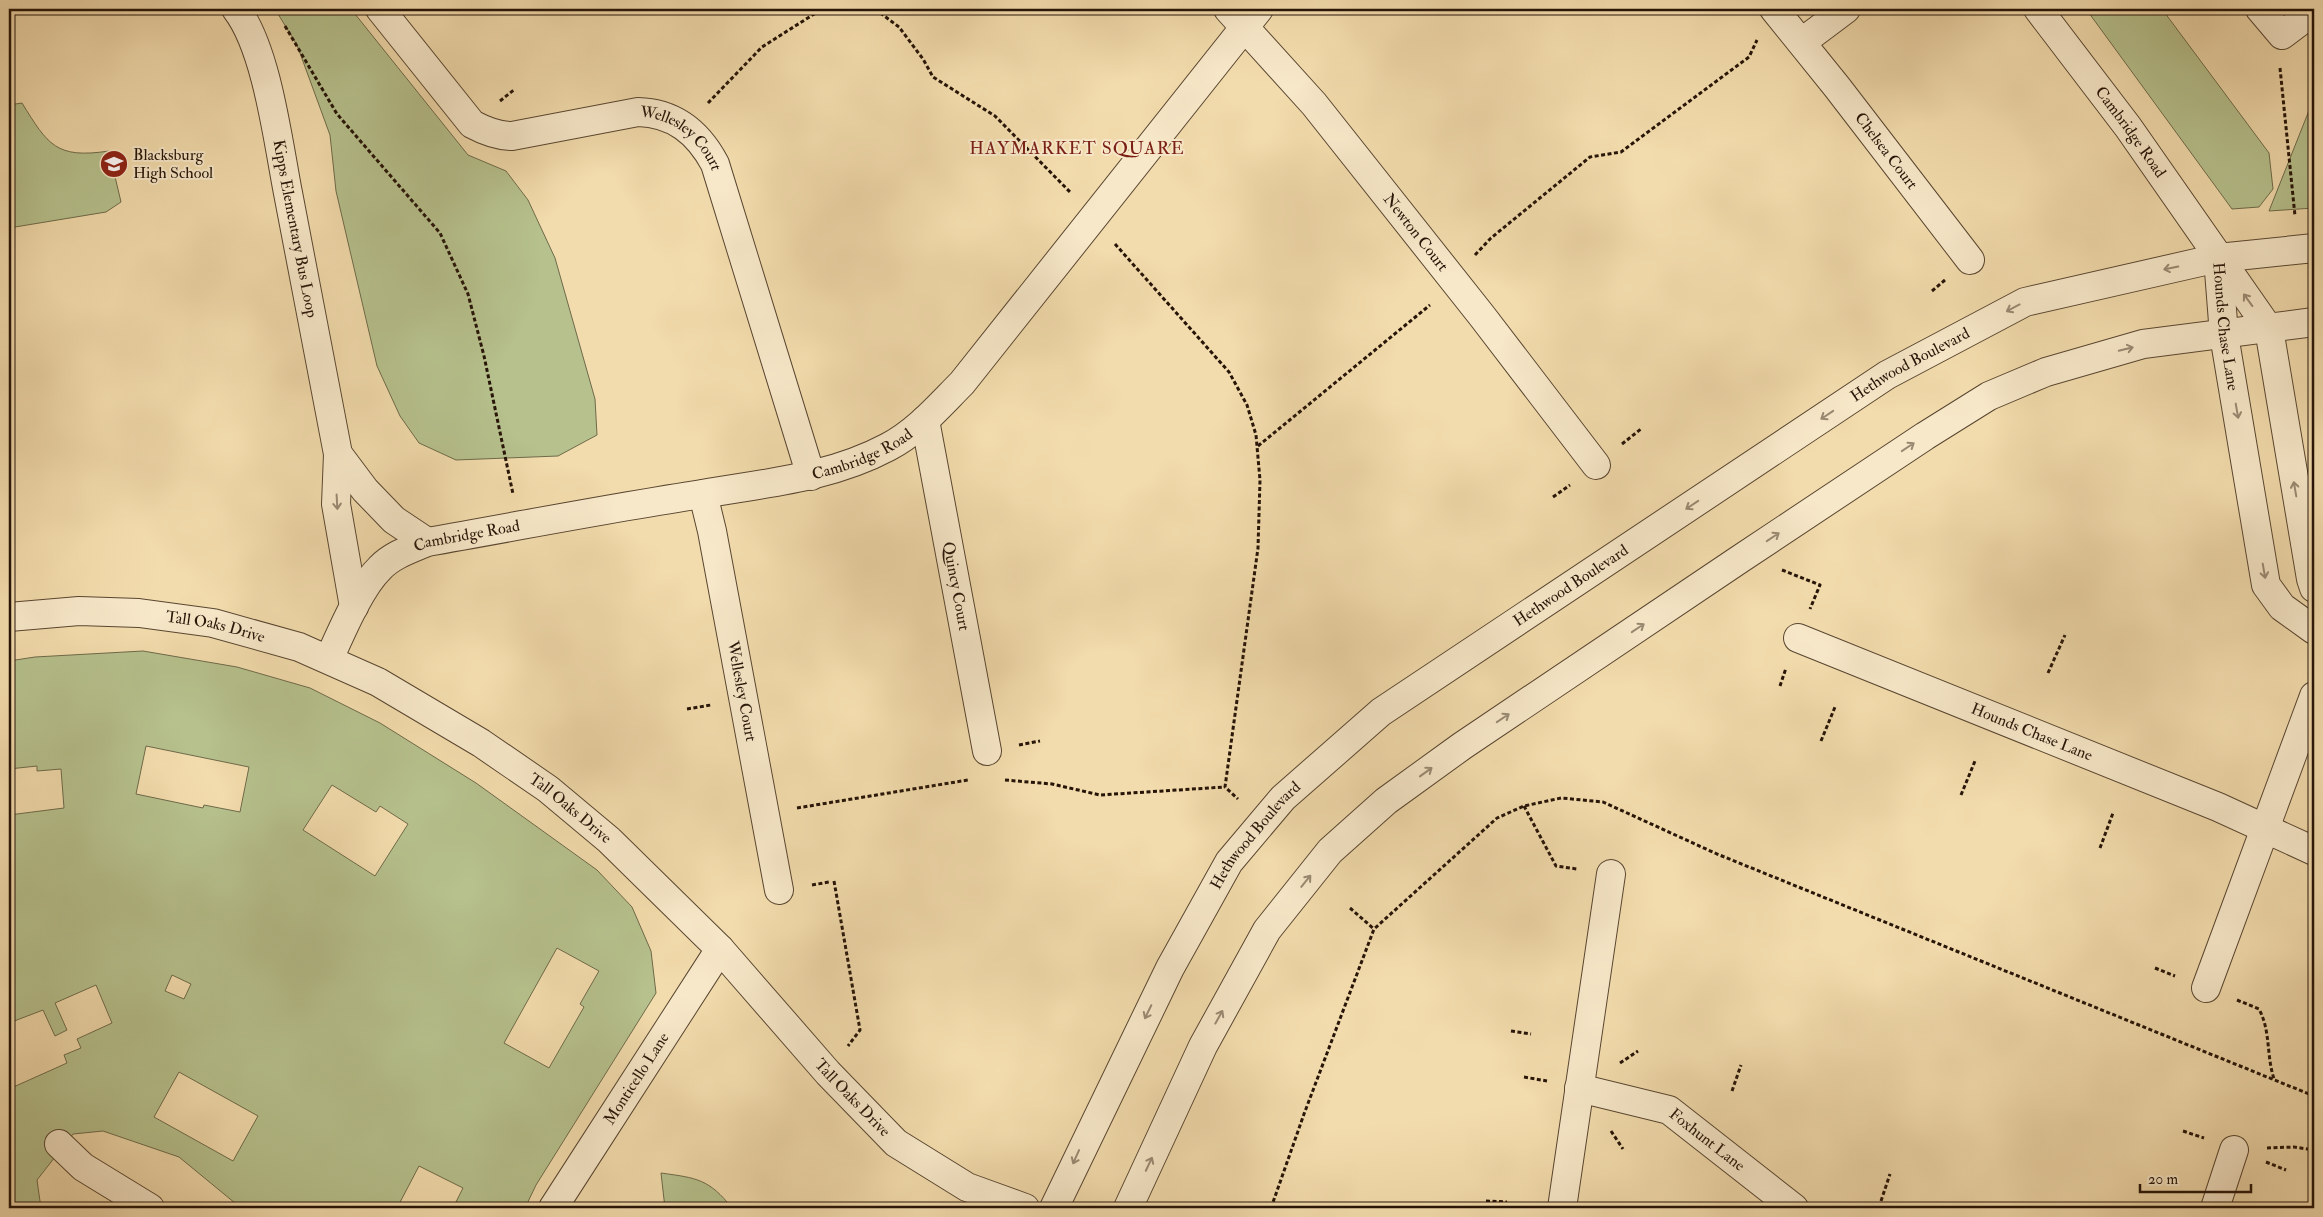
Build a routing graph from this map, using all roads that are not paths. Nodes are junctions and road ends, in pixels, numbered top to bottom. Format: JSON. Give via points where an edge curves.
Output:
{"nodes":[{"id":1,"x":236,"y":9,"type":"edge"},
{"id":2,"x":380,"y":9,"type":"edge"},
{"id":3,"x":1774,"y":9,"type":"edge"},
{"id":4,"x":1846,"y":9,"type":"edge"},
{"id":5,"x":2038,"y":9,"type":"edge"},
{"id":6,"x":2260,"y":9,"type":"edge"},
{"id":7,"x":2314,"y":11,"type":"edge"},
{"id":8,"x":1244,"y":15,"type":"edge"},
{"id":9,"x":1802,"y":42,"type":"junction"},
{"id":10,"x":2314,"y":248,"type":"edge"},
{"id":11,"x":2218,"y":258,"type":"junction"},
{"id":12,"x":1970,"y":260,"type":"dead end"},
{"id":13,"x":2314,"y":322,"type":"edge"},
{"id":14,"x":2269,"y":329,"type":"junction"},
{"id":15,"x":2224,"y":335,"type":"junction"},
{"id":16,"x":925,"y":420,"type":"junction"},
{"id":17,"x":338,"y":454,"type":"junction"},
{"id":18,"x":1596,"y":465,"type":"dead end"},
{"id":19,"x":811,"y":476,"type":"junction"},
{"id":20,"x":702,"y":494,"type":"junction"},
{"id":21,"x":427,"y":542,"type":"junction"},
{"id":22,"x":2314,"y":588,"type":"edge"},
{"id":23,"x":354,"y":607,"type":"junction"},
{"id":24,"x":9,"y":617,"type":"edge"},
{"id":25,"x":2314,"y":630,"type":"edge"},
{"id":26,"x":1798,"y":638,"type":"dead end"},
{"id":27,"x":329,"y":659,"type":"junction"},
{"id":28,"x":2314,"y":696,"type":"edge"},
{"id":29,"x":987,"y":751,"type":"dead end"},
{"id":30,"x":2265,"y":829,"type":"junction"},
{"id":31,"x":2314,"y":851,"type":"edge"},
{"id":32,"x":1611,"y":874,"type":"dead end"},
{"id":33,"x":780,"y":890,"type":"dead end"},
{"id":34,"x":720,"y":949,"type":"junction"},
{"id":35,"x":2206,"y":988,"type":"dead end"},
{"id":36,"x":1580,"y":1088,"type":"junction"},
{"id":37,"x":59,"y":1144,"type":"dead end"},
{"id":38,"x":2234,"y":1150,"type":"road end"},
{"id":39,"x":150,"y":1208,"type":"edge"},
{"id":40,"x":552,"y":1208,"type":"edge"},
{"id":41,"x":1025,"y":1208,"type":"edge"},
{"id":42,"x":1054,"y":1208,"type":"edge"},
{"id":43,"x":1128,"y":1208,"type":"edge"},
{"id":44,"x":1562,"y":1208,"type":"edge"},
{"id":45,"x":1794,"y":1208,"type":"edge"},
{"id":46,"x":2215,"y":1208,"type":"edge"}],
"edges":[{"from":1,"to":17,"type":"street","name":"Kipps Elementary Bus Loop","via":[[258,52]]},
{"from":2,"to":19,"type":"street","name":"Wellesley Court","via":[[472,124],[485,131],[512,136],[648,112],[680,123],[697,137],[715,164]]},
{"from":3,"to":9,"type":"street","name":"Chelsea Court"},
{"from":4,"to":9,"type":"street"},
{"from":5,"to":11,"type":"street","name":"Cambridge Road","via":[[2128,128]]},
{"from":6,"to":7,"type":"street","via":[[2282,35]]},
{"from":8,"to":16,"type":"street","name":"Cambridge Road","via":[[962,383]]},
{"from":8,"to":18,"type":"street","name":"Newton Court"},
{"from":9,"to":12,"type":"street","name":"Chelsea Court"},
{"from":10,"to":11,"type":"street","name":"Hethwood Boulevard"},
{"from":14,"to":11,"type":"street","name":"Hounds Chase Lane","one_way":true},
{"from":11,"to":15,"type":"street","name":"Hounds Chase Lane"},
{"from":11,"to":42,"type":"street","name":"Hethwood Boulevard","one_way":true,"via":[[2025,302],[1887,375],[1381,712],[1283,798],[1229,862],[1170,968]]},
{"from":13,"to":14,"type":"street"},
{"from":14,"to":15,"type":"street"},
{"from":22,"to":14,"type":"street","name":"Hounds Chase Lane","one_way":true},
{"from":15,"to":25,"type":"street","name":"Hounds Chase Lane","one_way":true,"via":[[2266,585],[2282,607]]},
{"from":43,"to":15,"type":"street","one_way":true,"via":[[1203,1046],[1267,930],[1330,851],[1386,801],[1748,553],[1988,396],[2078,361],[2143,344]]},
{"from":16,"to":19,"type":"street","name":"Cambridge Road","via":[[913,431],[870,456]]},
{"from":16,"to":29,"type":"street","name":"Quincy Court"},
{"from":17,"to":21,"type":"street","name":"Kipps Elementary Bus Loop","via":[[365,490],[394,520]]},
{"from":17,"to":23,"type":"street","name":"Kipps Elementary Bus Loop","one_way":true,"via":[[336,504]]},
{"from":19,"to":20,"type":"street","name":"Cambridge Road"},
{"from":20,"to":21,"type":"street","name":"Cambridge Road"},
{"from":20,"to":33,"type":"street","name":"Wellesley Court","via":[[711,525]]},
{"from":21,"to":23,"type":"street","name":"Cambridge Road","via":[[379,568]]},
{"from":23,"to":27,"type":"street","name":"Cambridge Road"},
{"from":24,"to":27,"type":"street","name":"Tall Oaks Drive","via":[[79,610],[139,613],[242,630]]},
{"from":26,"to":30,"type":"street","name":"Hounds Chase Lane"},
{"from":27,"to":34,"type":"street","name":"Tall Oaks Drive","via":[[378,682],[548,789],[615,846]]},
{"from":28,"to":30,"type":"street"},
{"from":30,"to":31,"type":"street","name":"Hounds Chase Lane"},
{"from":30,"to":35,"type":"street"},
{"from":32,"to":36,"type":"street"},
{"from":34,"to":40,"type":"street","name":"Monticello Lane"},
{"from":34,"to":41,"type":"street","name":"Tall Oaks Drive","via":[[828,1073],[896,1143],[968,1187]]},
{"from":36,"to":44,"type":"street"},
{"from":36,"to":45,"type":"street","name":"Foxhunt Lane","via":[[1669,1110]]},
{"from":37,"to":39,"type":"street","via":[[83,1167]]},
{"from":38,"to":46,"type":"street"}]}
